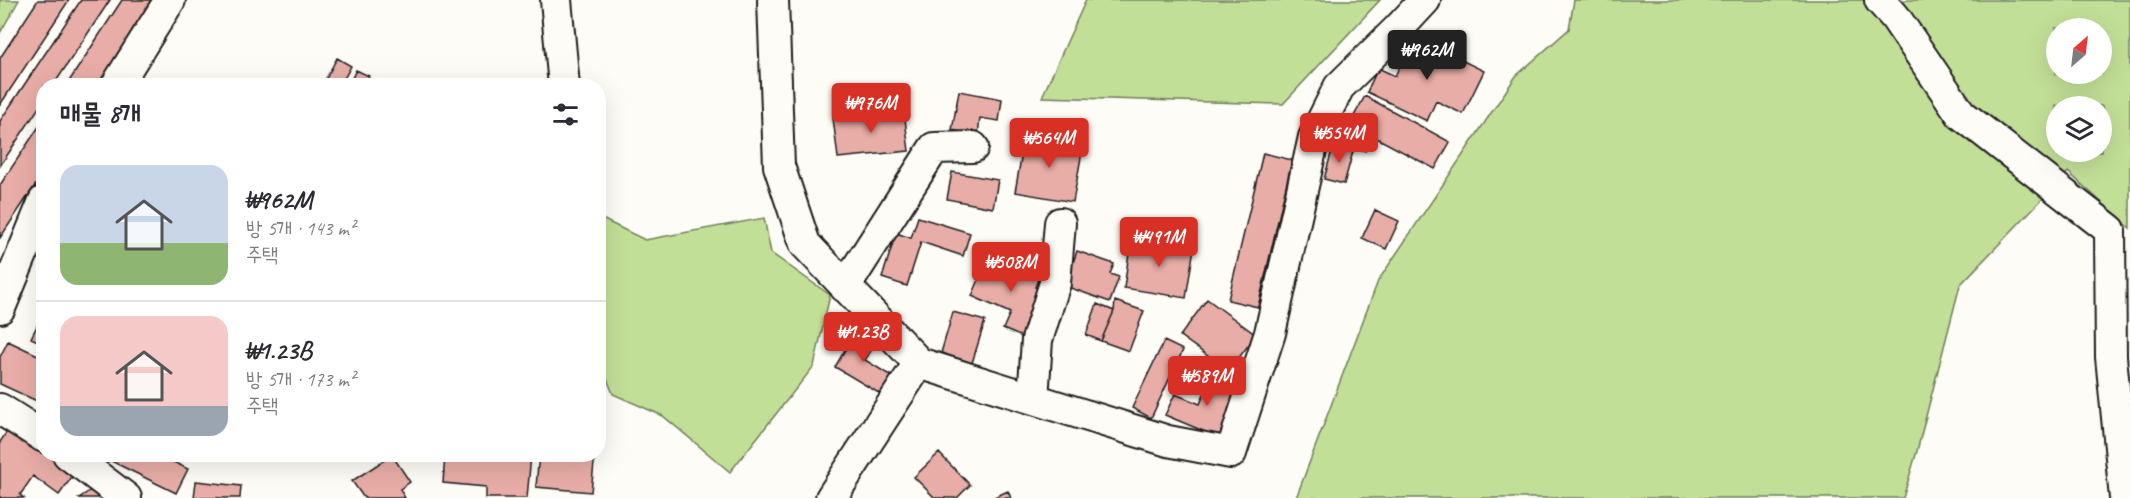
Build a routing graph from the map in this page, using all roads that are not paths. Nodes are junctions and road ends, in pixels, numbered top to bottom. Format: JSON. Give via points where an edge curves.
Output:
{"nodes":[{"id":1,"x":170,"y":0,"type":"edge"},
{"id":2,"x":556,"y":0,"type":"edge"},
{"id":3,"x":773,"y":0,"type":"edge"},
{"id":4,"x":1425,"y":0,"type":"edge"},
{"id":5,"x":1880,"y":0,"type":"edge"},
{"id":6,"x":121,"y":78,"type":"edge"},
{"id":7,"x":563,"y":78,"type":"edge"},
{"id":8,"x":973,"y":147,"type":"dead end"},
{"id":9,"x":36,"y":220,"type":"edge"},
{"id":10,"x":1060,"y":223,"type":"dead end"},
{"id":11,"x":845,"y":287,"type":"junction"},
{"id":12,"x":0,"y":308,"type":"edge"},
{"id":13,"x":919,"y":363,"type":"junction"},
{"id":14,"x":1033,"y":399,"type":"junction"},
{"id":15,"x":0,"y":409,"type":"edge"},
{"id":16,"x":36,"y":432,"type":"edge"},
{"id":17,"x":79,"y":462,"type":"edge"},
{"id":18,"x":126,"y":498,"type":"edge"},
{"id":19,"x":831,"y":498,"type":"edge"},
{"id":20,"x":2125,"y":498,"type":"edge"}],
"edges":[{"from":1,"to":6,"type":"street"},
{"from":2,"to":7,"type":"street"},
{"from":3,"to":11,"type":"street","via":[[779,166],[805,244]]},
{"from":4,"to":14,"type":"street","via":[[1339,87],[1314,136],[1270,333],[1231,453],[1168,441]]},
{"from":5,"to":20,"type":"street","via":[[1961,114],[2110,230],[2111,357]]},
{"from":8,"to":11,"type":"street","via":[[934,148]]},
{"from":9,"to":12,"type":"street"},
{"from":10,"to":14,"type":"street","via":[[1054,283],[1037,340]]},
{"from":11,"to":13,"type":"street"},
{"from":13,"to":14,"type":"street"},
{"from":13,"to":19,"type":"street"},
{"from":15,"to":16,"type":"street"},
{"from":17,"to":18,"type":"street"}]}
